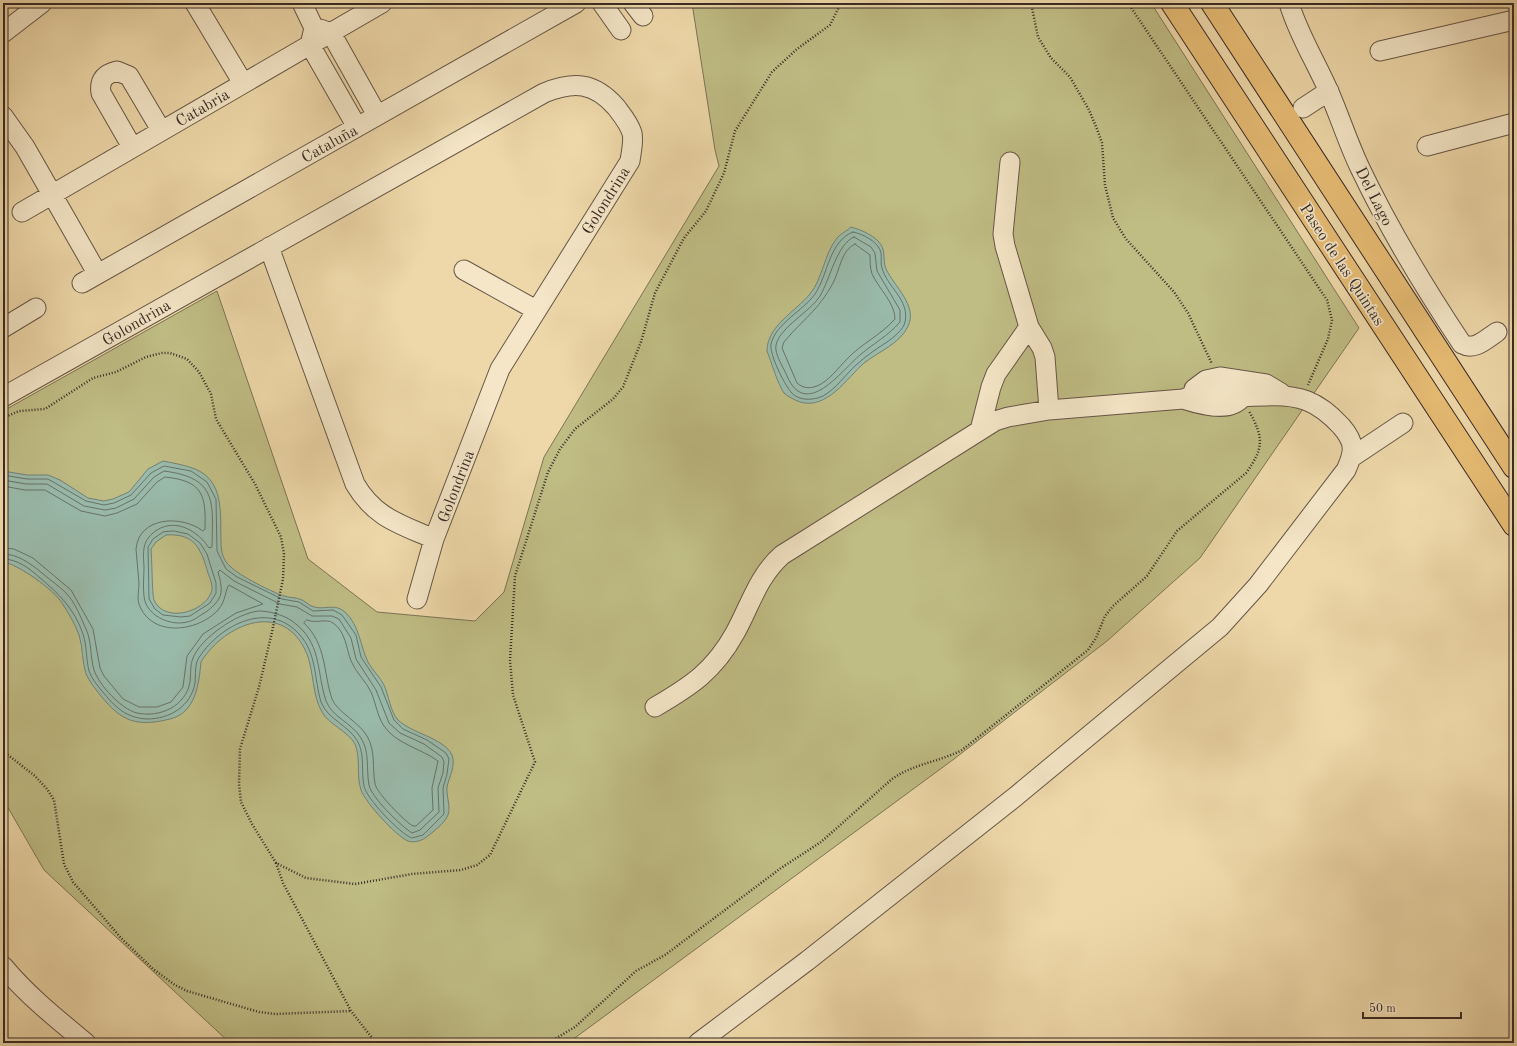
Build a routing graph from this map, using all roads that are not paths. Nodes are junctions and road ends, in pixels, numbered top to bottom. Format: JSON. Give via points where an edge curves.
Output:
{"nodes":[{"id":1,"x":42,"y":3,"type":"edge"},
{"id":2,"x":195,"y":3,"type":"edge"},
{"id":3,"x":302,"y":3,"type":"edge"},
{"id":4,"x":382,"y":3,"type":"edge"},
{"id":5,"x":576,"y":3,"type":"edge"},
{"id":6,"x":602,"y":3,"type":"edge"},
{"id":7,"x":1172,"y":3,"type":"edge"},
{"id":8,"x":1212,"y":3,"type":"edge"},
{"id":9,"x":1289,"y":3,"type":"edge"},
{"id":10,"x":1514,"y":20,"type":"edge"},
{"id":11,"x":621,"y":30,"type":"dead end"},
{"id":12,"x":3,"y":33,"type":"edge"},
{"id":13,"x":318,"y":35,"type":"junction"},
{"id":14,"x":1380,"y":51,"type":"dead end"},
{"id":15,"x":243,"y":83,"type":"junction"},
{"id":16,"x":1329,"y":91,"type":"junction"},
{"id":17,"x":1303,"y":108,"type":"dead end"},
{"id":18,"x":3,"y":116,"type":"edge"},
{"id":19,"x":377,"y":116,"type":"junction"},
{"id":20,"x":1514,"y":123,"type":"edge"},
{"id":21,"x":357,"y":127,"type":"junction"},
{"id":22,"x":161,"y":130,"type":"junction"},
{"id":23,"x":1427,"y":146,"type":"dead end"},
{"id":24,"x":132,"y":147,"type":"junction"},
{"id":25,"x":1010,"y":162,"type":"dead end"},
{"id":26,"x":52,"y":194,"type":"junction"},
{"id":27,"x":22,"y":212,"type":"dead end"},
{"id":28,"x":269,"y":247,"type":"junction"},
{"id":29,"x":464,"y":270,"type":"dead end"},
{"id":30,"x":36,"y":308,"type":"dead end"},
{"id":31,"x":536,"y":310,"type":"junction"},
{"id":32,"x":3,"y":328,"type":"edge"},
{"id":33,"x":1029,"y":328,"type":"junction"},
{"id":34,"x":1497,"y":332,"type":"dead end"},
{"id":35,"x":3,"y":397,"type":"edge"},
{"id":36,"x":1294,"y":397,"type":"junction"},
{"id":37,"x":1182,"y":399,"type":"junction"},
{"id":38,"x":1049,"y":410,"type":"junction"},
{"id":39,"x":1403,"y":423,"type":"dead end"},
{"id":40,"x":980,"y":430,"type":"junction"},
{"id":41,"x":1352,"y":458,"type":"junction"},
{"id":42,"x":1514,"y":467,"type":"edge"},
{"id":43,"x":1514,"y":525,"type":"edge"},
{"id":44,"x":434,"y":539,"type":"junction"},
{"id":45,"x":417,"y":599,"type":"dead end"},
{"id":46,"x":655,"y":707,"type":"dead end"},
{"id":47,"x":3,"y":966,"type":"edge"},
{"id":48,"x":86,"y":1043,"type":"edge"},
{"id":49,"x":698,"y":1043,"type":"edge"}],
"edges":[{"from":1,"to":12,"type":"street"},
{"from":2,"to":15,"type":"street"},
{"from":3,"to":13,"type":"street"},
{"from":4,"to":13,"type":"street","name":"Catabria"},
{"from":5,"to":19,"type":"street","name":"Cataluña"},
{"from":6,"to":11,"type":"street"},
{"from":7,"to":43,"type":"main road","name":"Paseo de las Quintas"},
{"from":8,"to":42,"type":"main road","name":"Paseo de las Quintas"},
{"from":9,"to":16,"type":"street","name":"Del Lago"},
{"from":10,"to":14,"type":"street"},
{"from":13,"to":15,"type":"street","name":"Catabria"},
{"from":13,"to":19,"type":"street"},
{"from":13,"to":21,"type":"street"},
{"from":15,"to":22,"type":"street","name":"Catabria"},
{"from":16,"to":17,"type":"street"},
{"from":16,"to":34,"type":"street","name":"Del Lago","via":[[1359,166],[1385,218],[1419,278],[1462,344],[1475,346]]},
{"from":18,"to":26,"type":"street","via":[[25,147]]},
{"from":19,"to":21,"type":"street","name":"Cataluña"},
{"from":20,"to":23,"type":"street"},
{"from":21,"to":26,"type":"street","name":"Cataluña","via":[[90,278]]},
{"from":22,"to":24,"type":"street","name":"Catabria"},
{"from":22,"to":24,"type":"street","via":[[129,76],[117,71],[110,73],[102,80],[102,93]]},
{"from":24,"to":26,"type":"street","name":"Catabria"},
{"from":25,"to":33,"type":"street","via":[[1003,234],[1008,261]]},
{"from":26,"to":27,"type":"street","name":"Catabria"},
{"from":28,"to":31,"type":"street","name":"Golondrina","via":[[544,93],[564,85],[585,86],[605,95],[625,118],[632,134],[630,161]]},
{"from":28,"to":35,"type":"street","name":"Golondrina"},
{"from":28,"to":44,"type":"street","name":"Golondrina","via":[[355,484],[362,496],[386,518]]},
{"from":29,"to":31,"type":"street"},
{"from":30,"to":32,"type":"street"},
{"from":31,"to":44,"type":"street","name":"Golondrina","via":[[500,369]]},
{"from":33,"to":38,"type":"street","via":[[1045,357]]},
{"from":33,"to":40,"type":"street","via":[[996,374]]},
{"from":36,"to":37,"type":"street","via":[[1243,397],[1233,405],[1201,406]]},
{"from":36,"to":37,"type":"street","via":[[1266,384],[1220,377],[1206,380]]},
{"from":36,"to":41,"type":"street","via":[[1318,405],[1344,430],[1352,444]]},
{"from":37,"to":38,"type":"street"},
{"from":38,"to":40,"type":"street","via":[[1008,417]]},
{"from":39,"to":41,"type":"street"},
{"from":40,"to":46,"type":"street","via":[[782,555],[763,576],[736,633],[721,656],[706,673],[683,691]]},
{"from":41,"to":49,"type":"street","via":[[1346,470],[1258,585],[1220,627],[1015,797],[807,961]]},
{"from":44,"to":45,"type":"street","name":"Golondrina"},
{"from":47,"to":48,"type":"street"}]}
